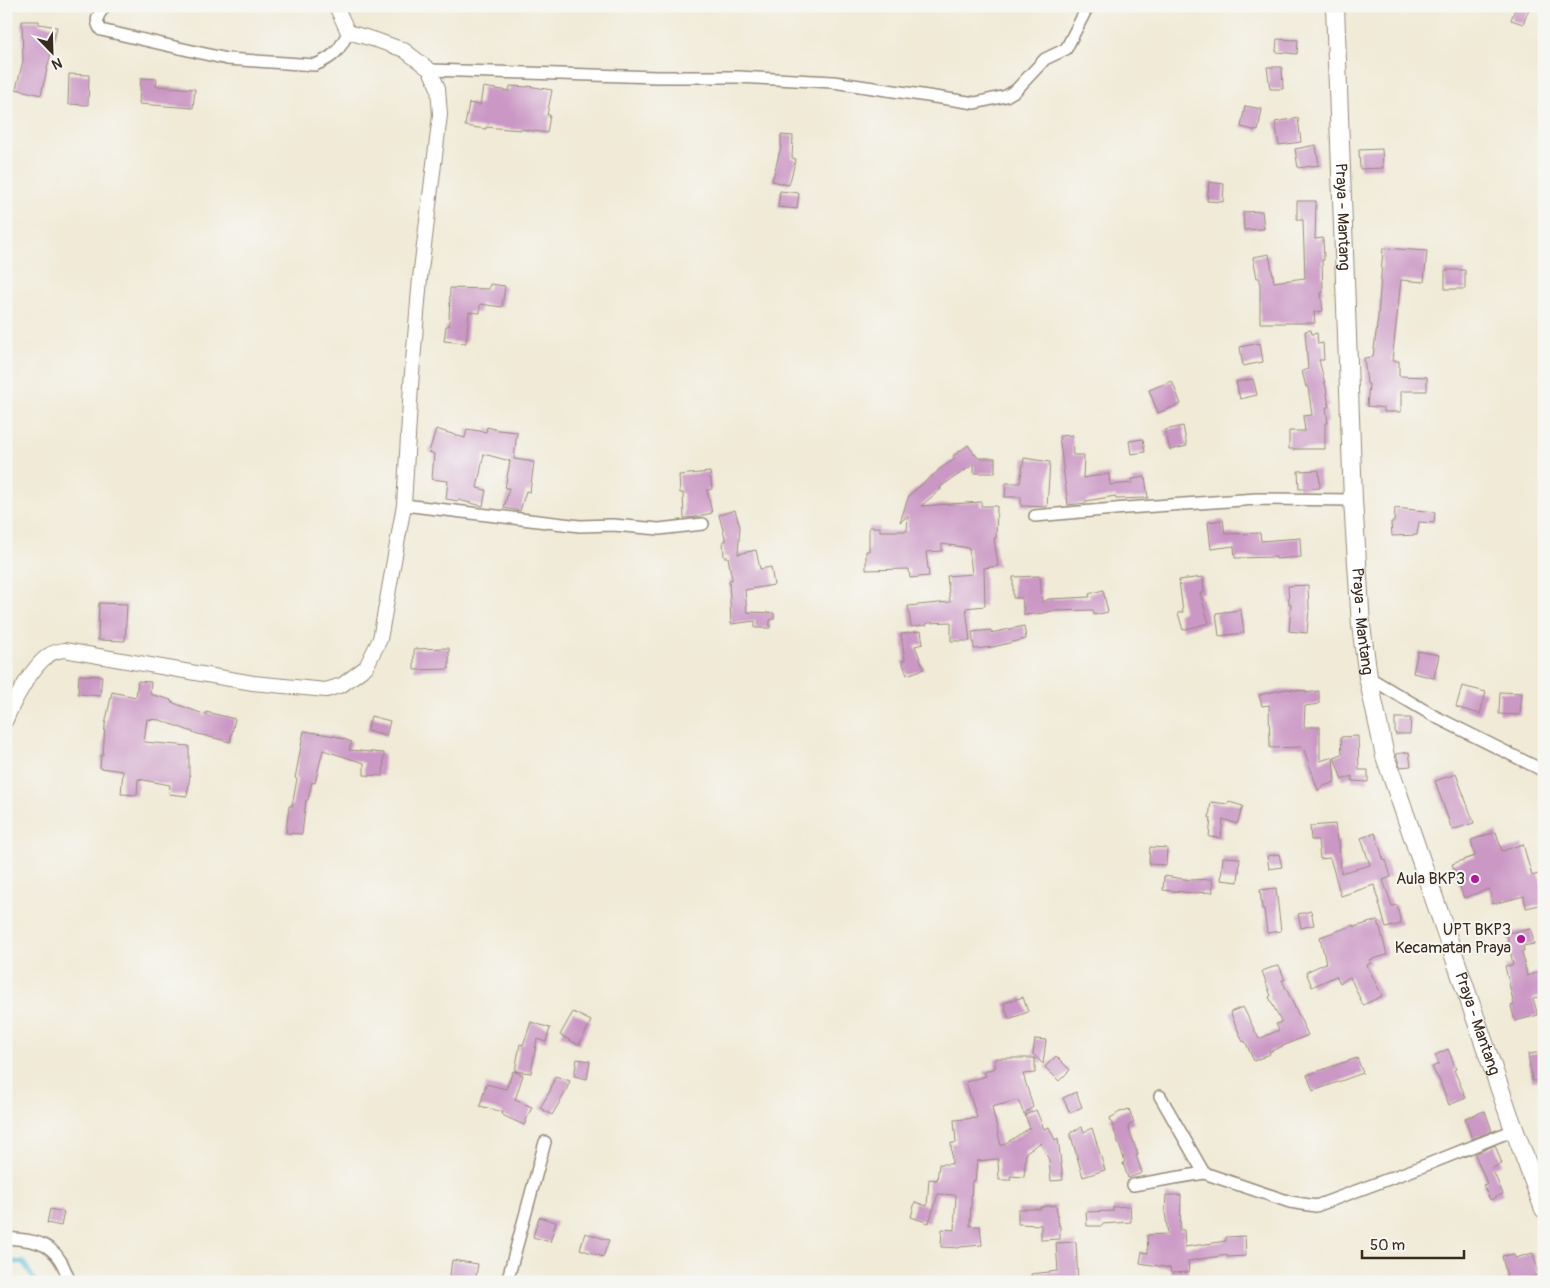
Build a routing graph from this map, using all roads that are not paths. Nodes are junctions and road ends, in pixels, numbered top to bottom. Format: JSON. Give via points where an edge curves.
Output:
{"nodes":[{"id":1,"x":105,"y":6,"type":"edge"},
{"id":2,"x":336,"y":6,"type":"edge"},
{"id":3,"x":1088,"y":6,"type":"edge"},
{"id":4,"x":1335,"y":6,"type":"edge"},
{"id":5,"x":348,"y":32,"type":"junction"},
{"id":6,"x":430,"y":70,"type":"junction"},
{"id":7,"x":1353,"y":500,"type":"junction"},
{"id":8,"x":404,"y":505,"type":"junction"},
{"id":9,"x":1035,"y":516,"type":"dead end"},
{"id":10,"x":703,"y":524,"type":"dead end"},
{"id":11,"x":1368,"y":677,"type":"junction"},
{"id":12,"x":6,"y":720,"type":"edge"},
{"id":13,"x":1544,"y":771,"type":"edge"},
{"id":14,"x":1160,"y":1096,"type":"dead end"},
{"id":15,"x":1514,"y":1130,"type":"junction"},
{"id":16,"x":546,"y":1142,"type":"dead end"},
{"id":17,"x":1204,"y":1173,"type":"junction"},
{"id":18,"x":1133,"y":1185,"type":"dead end"},
{"id":19,"x":1544,"y":1209,"type":"edge"},
{"id":20,"x":6,"y":1238,"type":"edge"},
{"id":21,"x":70,"y":1282,"type":"edge"},
{"id":22,"x":507,"y":1282,"type":"edge"}],
"edges":[{"from":1,"to":5,"type":"street","via":[[97,16],[101,30],[227,59],[315,65],[328,60],[341,48]]},
{"from":2,"to":5,"type":"street"},
{"from":3,"to":6,"type":"street","via":[[1066,49],[1045,60],[1006,96],[975,103],[832,82]]},
{"from":4,"to":7,"type":"main road","name":"Praya - Mantang"},
{"from":5,"to":6,"type":"street","via":[[404,50]]},
{"from":6,"to":8,"type":"street","via":[[438,88],[440,115],[420,278]]},
{"from":7,"to":9,"type":"street","via":[[1257,499]]},
{"from":7,"to":11,"type":"main road","name":"Praya - Mantang","via":[[1361,625]]},
{"from":8,"to":10,"type":"street","via":[[580,526],[659,529]]},
{"from":8,"to":12,"type":"street","via":[[380,639],[366,666],[342,685],[326,690],[253,683],[64,650],[50,654],[41,662]]},
{"from":11,"to":13,"type":"street","via":[[1434,716]]},
{"from":11,"to":15,"type":"main road","name":"Praya - Mantang","via":[[1385,756]]},
{"from":14,"to":17,"type":"street"},
{"from":15,"to":17,"type":"street","via":[[1316,1206],[1290,1202]]},
{"from":15,"to":19,"type":"main road","name":"Praya - Mantang"},
{"from":16,"to":22,"type":"street"},
{"from":17,"to":18,"type":"street"},
{"from":20,"to":21,"type":"street","via":[[40,1242],[50,1248],[60,1259]]}]}
